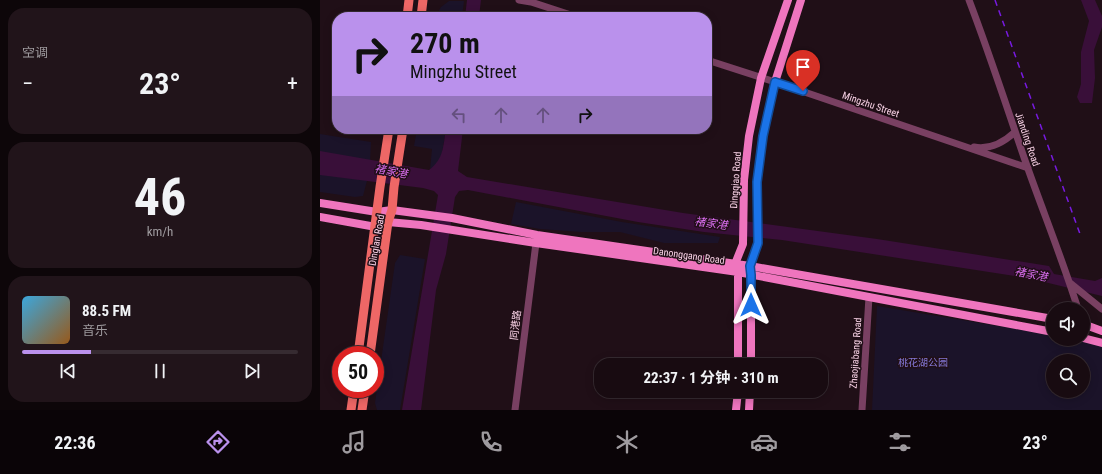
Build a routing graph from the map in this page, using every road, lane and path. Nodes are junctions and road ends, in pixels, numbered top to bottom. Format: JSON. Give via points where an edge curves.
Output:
{"nodes":[{"id":1,"x":409,"y":0,"type":"edge"},
{"id":2,"x":423,"y":0,"type":"edge"},
{"id":3,"x":519,"y":0,"type":"edge"},
{"id":4,"x":788,"y":0,"type":"edge"},
{"id":5,"x":801,"y":0,"type":"edge"},
{"id":6,"x":969,"y":0,"type":"edge"},
{"id":7,"x":408,"y":12,"type":"edge"},
{"id":8,"x":422,"y":12,"type":"edge"},
{"id":9,"x":562,"y":12,"type":"edge"},
{"id":10,"x":712,"y":62,"type":"edge"},
{"id":11,"x":761,"y":78,"type":"junction"},
{"id":12,"x":775,"y":82,"type":"junction"},
{"id":13,"x":1015,"y":132,"type":"junction"},
{"id":14,"x":388,"y":134,"type":"edge"},
{"id":15,"x":402,"y":134,"type":"edge"},
{"id":16,"x":960,"y":145,"type":"junction"},
{"id":17,"x":1028,"y":168,"type":"junction"},
{"id":18,"x":320,"y":202,"type":"edge"},
{"id":19,"x":392,"y":210,"type":"junction"},
{"id":20,"x":378,"y":212,"type":"junction"},
{"id":21,"x":320,"y":217,"type":"edge"},
{"id":22,"x":388,"y":222,"type":"junction"},
{"id":23,"x":376,"y":227,"type":"junction"},
{"id":24,"x":536,"y":243,"type":"junction"},
{"id":25,"x":735,"y":264,"type":"junction"},
{"id":26,"x":751,"y":270,"type":"junction"},
{"id":27,"x":738,"y":272,"type":"junction"},
{"id":28,"x":1070,"y":283,"type":"junction"},
{"id":29,"x":869,"y":297,"type":"junction"},
{"id":30,"x":1076,"y":302,"type":"edge"},
{"id":31,"x":1102,"y":309,"type":"edge"},
{"id":32,"x":1046,"y":318,"type":"edge"},
{"id":33,"x":1090,"y":327,"type":"edge"},
{"id":34,"x":1046,"y":331,"type":"edge"},
{"id":35,"x":1102,"y":331,"type":"edge"},
{"id":36,"x":1090,"y":340,"type":"edge"},
{"id":37,"x":1102,"y":343,"type":"edge"},
{"id":38,"x":359,"y":346,"type":"edge"},
{"id":39,"x":371,"y":346,"type":"edge"},
{"id":40,"x":738,"y":358,"type":"edge"},
{"id":41,"x":751,"y":358,"type":"edge"},
{"id":42,"x":353,"y":398,"type":"edge"},
{"id":43,"x":364,"y":398,"type":"edge"},
{"id":44,"x":737,"y":398,"type":"edge"},
{"id":45,"x":750,"y":398,"type":"edge"},
{"id":46,"x":351,"y":410,"type":"edge"},
{"id":47,"x":362,"y":410,"type":"edge"},
{"id":48,"x":515,"y":410,"type":"edge"},
{"id":49,"x":736,"y":410,"type":"edge"},
{"id":50,"x":749,"y":410,"type":"edge"},
{"id":51,"x":862,"y":410,"type":"edge"}],
"edges":[{"from":1,"to":7,"type":"main road"},
{"from":2,"to":8,"type":"main road"},
{"from":3,"to":9,"type":"street"},
{"from":4,"to":11,"type":"main road","name":"Dingqiao Road"},
{"from":5,"to":12,"type":"main road"},
{"from":6,"to":13,"type":"street","name":"Jianding Road"},
{"from":10,"to":11,"type":"street","name":"Mingzhu Street"},
{"from":11,"to":12,"type":"street","name":"Mingzhu Street"},
{"from":11,"to":25,"type":"main road","name":"Dingqiao Road","via":[[749,136],[744,180],[743,244]]},
{"from":12,"to":16,"type":"street","name":"Mingzhu Street"},
{"from":12,"to":26,"type":"main road","via":[[763,136],[757,182],[758,243]]},
{"from":13,"to":16,"type":"street","via":[[1006,141],[992,147]]},
{"from":13,"to":17,"type":"street","name":"Jianding Road"},
{"from":14,"to":20,"type":"main road","name":"Dinglan Road"},
{"from":15,"to":19,"type":"main road","name":"Dinglan Road"},
{"from":16,"to":17,"type":"street","name":"Mingzhu Street"},
{"from":17,"to":28,"type":"street","name":"Jianding Road"},
{"from":18,"to":20,"type":"main road","name":"Danonggang Road"},
{"from":19,"to":20,"type":"main road","name":"Danonggang Road"},
{"from":19,"to":22,"type":"main road","name":"Dinglan Road"},
{"from":19,"to":25,"type":"main road","name":"Danonggang Road","via":[[452,218],[537,235]]},
{"from":20,"to":23,"type":"main road","name":"Dinglan Road"},
{"from":21,"to":23,"type":"main road"},
{"from":22,"to":23,"type":"main road","name":"Danonggang Road"},
{"from":22,"to":24,"type":"main road","name":"Danonggang Road","via":[[421,224]]},
{"from":22,"to":39,"type":"main road","name":"Dinglan Road"},
{"from":23,"to":38,"type":"main road","name":"Dinglan Road"},
{"from":24,"to":27,"type":"main road","name":"Danonggang Road"},
{"from":24,"to":48,"type":"street","name":"同港路"},
{"from":25,"to":26,"type":"main road","name":"Danonggang Road"},
{"from":25,"to":27,"type":"main road"},
{"from":26,"to":27,"type":"main road","name":"Danonggang Road"},
{"from":26,"to":29,"type":"main road","name":"Danonggang Road"},
{"from":26,"to":32,"type":"main road","name":"Danonggang Road"},
{"from":26,"to":41,"type":"main road"},
{"from":27,"to":40,"type":"main road"},
{"from":28,"to":30,"type":"street","name":"Jianding Road"},
{"from":28,"to":31,"type":"street"},
{"from":29,"to":34,"type":"main road","name":"Danonggang Road"},
{"from":29,"to":51,"type":"street","name":"Zhaojiabang Road"},
{"from":33,"to":35,"type":"main road"},
{"from":36,"to":37,"type":"main road"},
{"from":42,"to":46,"type":"main road"},
{"from":43,"to":47,"type":"main road"},
{"from":44,"to":49,"type":"main road"},
{"from":45,"to":50,"type":"main road"}]}
